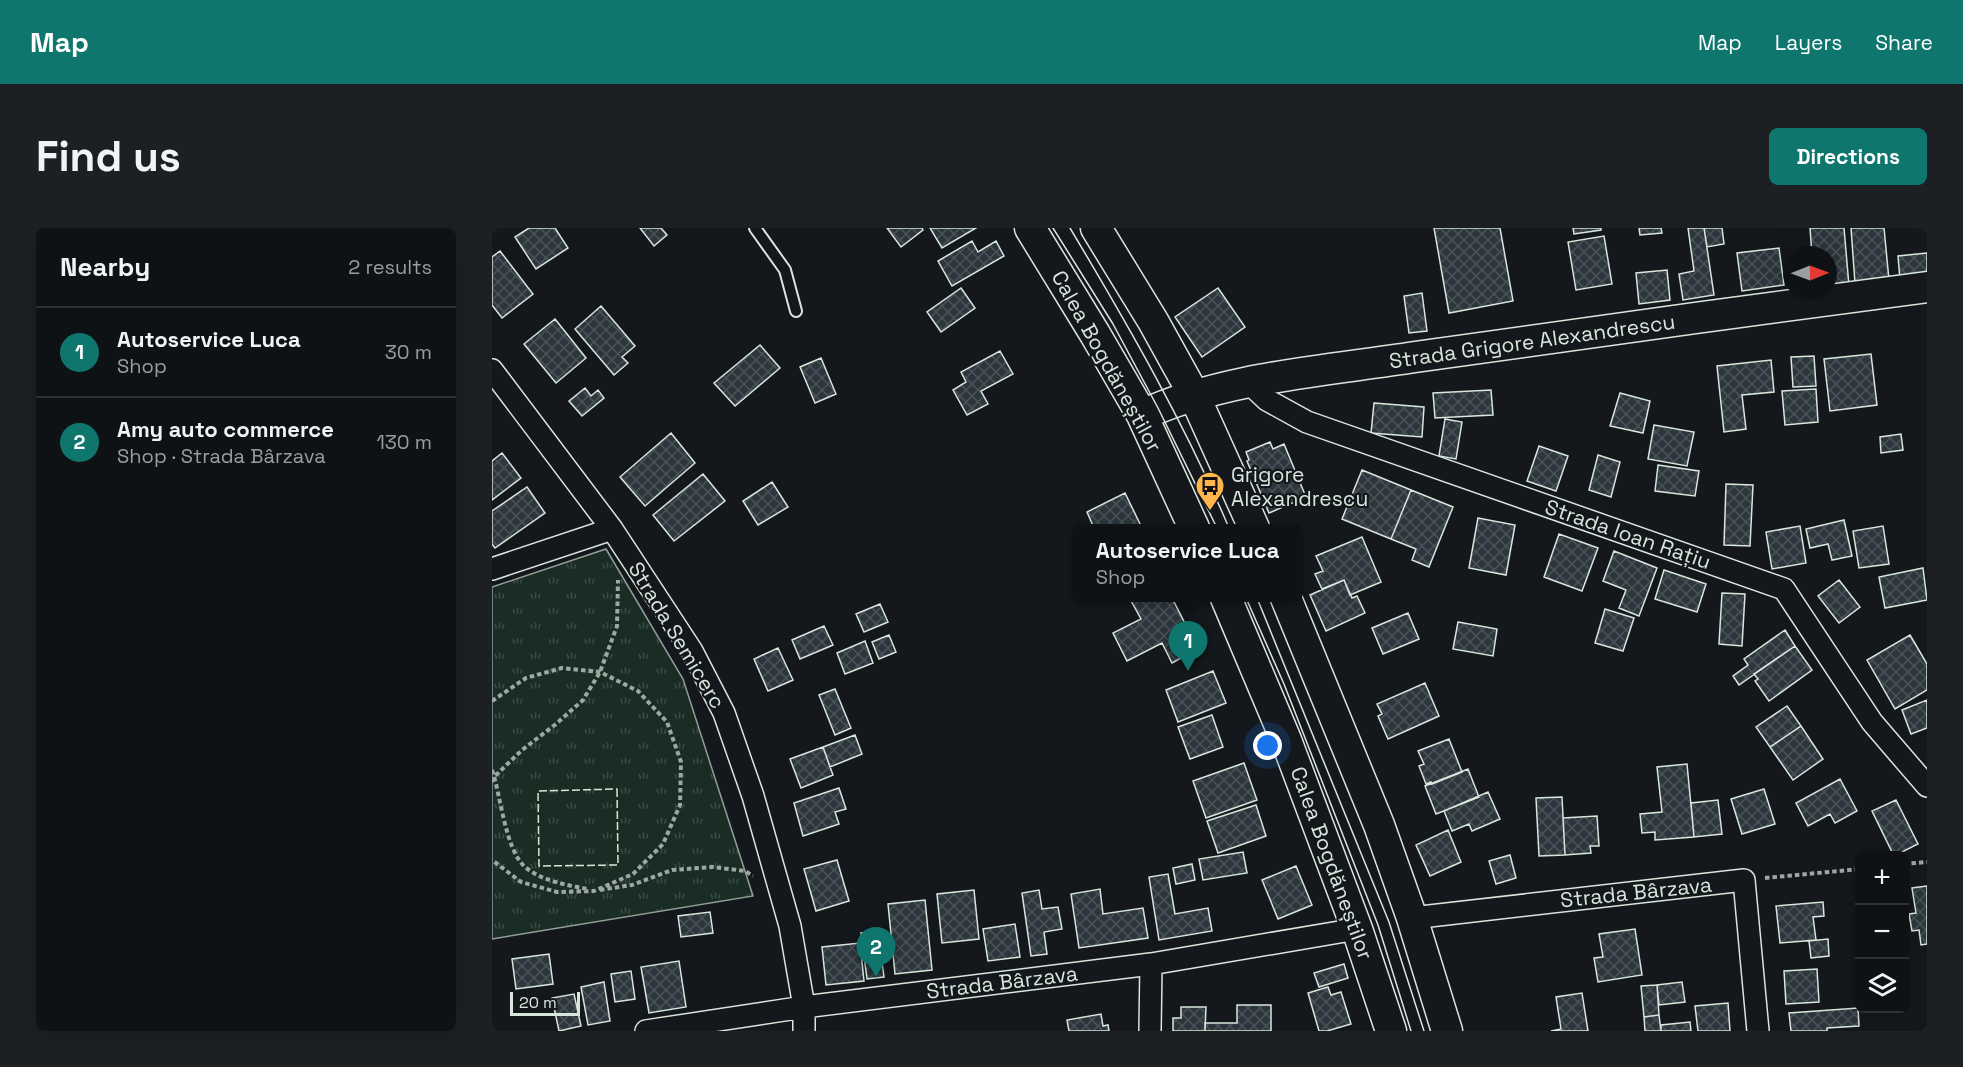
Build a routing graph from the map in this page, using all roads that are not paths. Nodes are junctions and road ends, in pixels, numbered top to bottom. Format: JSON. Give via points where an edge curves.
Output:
{"nodes":[{"id":1,"x":755,"y":228,"type":"edge"},
{"id":2,"x":1030,"y":228,"type":"edge"},
{"id":3,"x":1096,"y":228,"type":"edge"},
{"id":4,"x":1927,"y":287,"type":"edge"},
{"id":5,"x":796,"y":311,"type":"dead end"},
{"id":6,"x":492,"y":370,"type":"edge"},
{"id":7,"x":1249,"y":383,"type":"junction"},
{"id":8,"x":1194,"y":395,"type":"junction"},
{"id":9,"x":1142,"y":415,"type":"junction"},
{"id":10,"x":1192,"y":524,"type":"edge"},
{"id":11,"x":1252,"y":524,"type":"edge"},
{"id":12,"x":612,"y":529,"type":"junction"},
{"id":13,"x":492,"y":569,"type":"edge"},
{"id":14,"x":1228,"y":602,"type":"edge"},
{"id":15,"x":1288,"y":602,"type":"edge"},
{"id":16,"x":1927,"y":786,"type":"edge"},
{"id":17,"x":1412,"y":918,"type":"junction"},
{"id":18,"x":1357,"y":929,"type":"junction"},
{"id":19,"x":1151,"y":964,"type":"junction"},
{"id":20,"x":804,"y":1007,"type":"junction"},
{"id":21,"x":645,"y":1031,"type":"edge"},
{"id":22,"x":804,"y":1031,"type":"edge"},
{"id":23,"x":1150,"y":1031,"type":"edge"},
{"id":24,"x":1391,"y":1031,"type":"edge"},
{"id":25,"x":1447,"y":1031,"type":"edge"},
{"id":26,"x":1758,"y":1031,"type":"edge"}],
"edges":[{"from":1,"to":5,"type":"lane","via":[[785,270]]},
{"from":2,"to":9,"type":"main road","name":"Calea Bogdăneștilor"},
{"from":3,"to":8,"type":"main road"},
{"from":4,"to":7,"type":"main road","name":"Strada Grigore Alexandrescu","via":[[1545,338]]},
{"from":6,"to":12,"type":"street","name":"Strada Semicerc"},
{"from":7,"to":8,"type":"main road","name":"Strada Grigore Alexandrescu"},
{"from":7,"to":16,"type":"street","name":"Strada Ioan Rațiu","via":[[1267,400],[1307,422],[1784,589],[1872,722]]},
{"from":8,"to":9,"type":"main road","name":"Strada Grigore Alexandrescu"},
{"from":8,"to":11,"type":"main road"},
{"from":9,"to":10,"type":"main road","name":"Calea Bogdăneștilor"},
{"from":12,"to":13,"type":"street"},
{"from":12,"to":20,"type":"street","name":"Strada Semicerc","via":[[692,651],[724,713],[753,796],[790,926]]},
{"from":14,"to":18,"type":"main road","name":"Calea Bogdăneștilor","via":[[1286,740]]},
{"from":15,"to":17,"type":"main road"},
{"from":17,"to":25,"type":"main road"},
{"from":17,"to":26,"type":"street","name":"Strada Bârzava","via":[[1744,880]]},
{"from":18,"to":19,"type":"street","name":"Strada Bârzava"},
{"from":18,"to":24,"type":"main road","name":"Calea Bogdăneștilor"},
{"from":19,"to":20,"type":"street","name":"Strada Bârzava"},
{"from":19,"to":23,"type":"street"},
{"from":20,"to":21,"type":"street","name":"Strada Bârzava"},
{"from":20,"to":22,"type":"street","name":"Strada Semicerc"}]}
